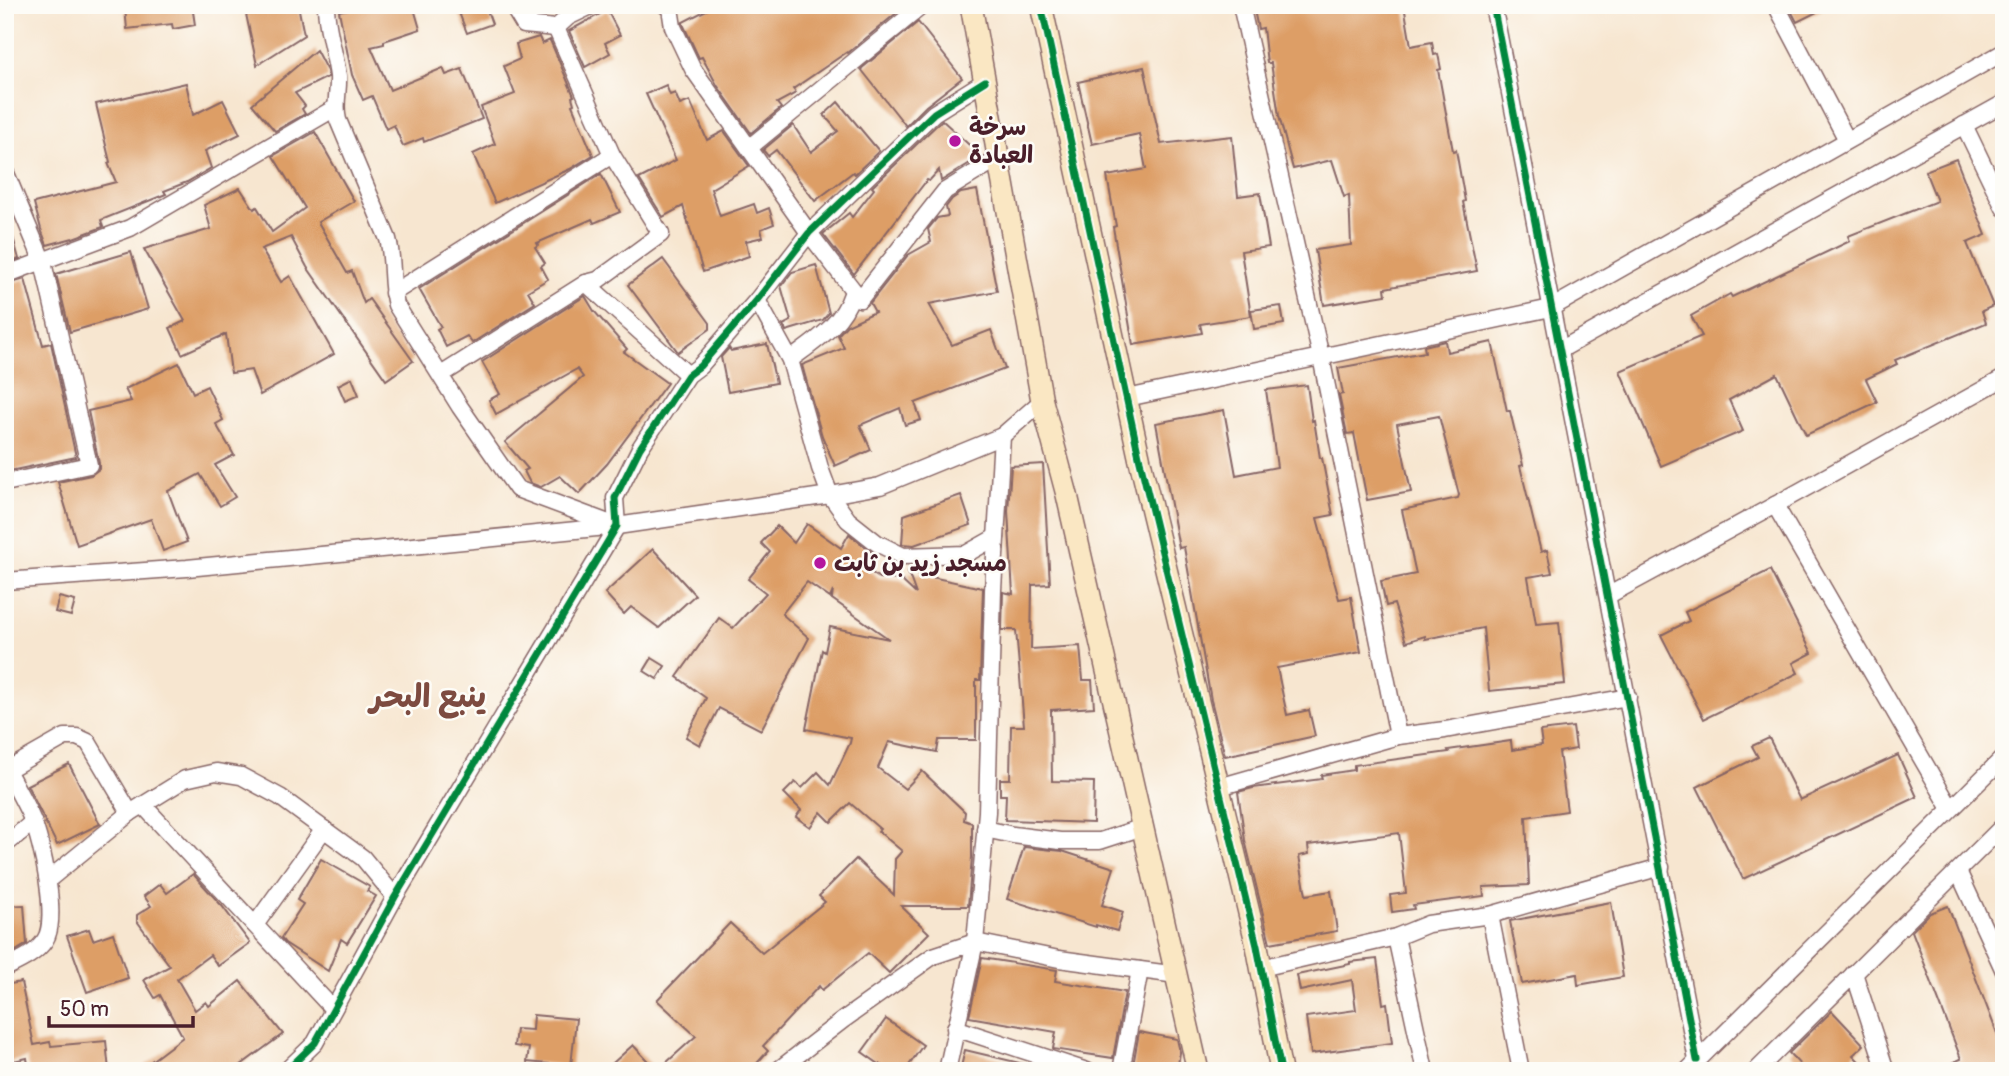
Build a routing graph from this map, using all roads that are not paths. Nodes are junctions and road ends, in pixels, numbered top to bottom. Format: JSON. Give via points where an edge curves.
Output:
{"nodes":[{"id":1,"x":326,"y":5,"type":"edge"},
{"id":2,"x":512,"y":5,"type":"edge"},
{"id":3,"x":593,"y":5,"type":"edge"},
{"id":4,"x":923,"y":5,"type":"edge"},
{"id":5,"x":971,"y":5,"type":"edge"},
{"id":6,"x":1041,"y":5,"type":"edge"},
{"id":7,"x":1241,"y":5,"type":"edge"},
{"id":8,"x":1493,"y":5,"type":"edge"},
{"id":9,"x":1776,"y":5,"type":"edge"},
{"id":10,"x":671,"y":6,"type":"edge"},
{"id":11,"x":556,"y":27,"type":"junction"},
{"id":12,"x":2004,"y":52,"type":"edge"},
{"id":13,"x":985,"y":81,"type":"junction"},
{"id":14,"x":335,"y":108,"type":"junction"},
{"id":15,"x":2002,"y":108,"type":"edge"},
{"id":16,"x":1964,"y":125,"type":"junction"},
{"id":17,"x":1847,"y":140,"type":"junction"},
{"id":18,"x":750,"y":147,"type":"junction"},
{"id":19,"x":612,"y":155,"type":"junction"},
{"id":20,"x":999,"y":158,"type":"junction"},
{"id":21,"x":5,"y":171,"type":"edge"},
{"id":22,"x":2004,"y":208,"type":"edge"},
{"id":23,"x":809,"y":233,"type":"junction"},
{"id":24,"x":43,"y":262,"type":"junction"},
{"id":25,"x":5,"y":275,"type":"edge"},
{"id":26,"x":586,"y":283,"type":"junction"},
{"id":27,"x":393,"y":293,"type":"junction"},
{"id":28,"x":860,"y":299,"type":"junction"},
{"id":29,"x":757,"y":300,"type":"junction"},
{"id":30,"x":1551,"y":308,"type":"junction"},
{"id":31,"x":1560,"y":350,"type":"junction"},
{"id":32,"x":1321,"y":357,"type":"junction"},
{"id":33,"x":790,"y":360,"type":"junction"},
{"id":34,"x":441,"y":375,"type":"junction"},
{"id":35,"x":688,"y":375,"type":"junction"},
{"id":36,"x":2004,"y":378,"type":"edge"},
{"id":37,"x":1126,"y":398,"type":"junction"},
{"id":38,"x":1042,"y":401,"type":"junction"},
{"id":39,"x":1002,"y":436,"type":"junction"},
{"id":40,"x":5,"y":483,"type":"edge"},
{"id":41,"x":830,"y":495,"type":"junction"},
{"id":42,"x":1775,"y":505,"type":"junction"},
{"id":43,"x":617,"y":526,"type":"junction"},
{"id":44,"x":996,"y":537,"type":"junction"},
{"id":45,"x":5,"y":581,"type":"edge"},
{"id":46,"x":1609,"y":595,"type":"junction"},
{"id":47,"x":1628,"y":697,"type":"junction"},
{"id":48,"x":1398,"y":736,"type":"junction"},
{"id":49,"x":2004,"y":757,"type":"edge"},
{"id":50,"x":6,"y":768,"type":"edge"},
{"id":51,"x":1219,"y":788,"type":"junction"},
{"id":52,"x":1951,"y":808,"type":"junction"},
{"id":53,"x":136,"y":809,"type":"junction"},
{"id":54,"x":33,"y":822,"type":"junction"},
{"id":55,"x":2004,"y":825,"type":"edge"},
{"id":56,"x":1143,"y":827,"type":"junction"},
{"id":57,"x":985,"y":829,"type":"junction"},
{"id":58,"x":324,"y":830,"type":"junction"},
{"id":59,"x":5,"y":845,"type":"edge"},
{"id":60,"x":1661,"y":867,"type":"junction"},
{"id":61,"x":1958,"y":871,"type":"junction"},
{"id":62,"x":48,"y":880,"type":"junction"},
{"id":63,"x":395,"y":897,"type":"junction"},
{"id":64,"x":1490,"y":915,"type":"junction"},
{"id":65,"x":255,"y":925,"type":"junction"},
{"id":66,"x":1396,"y":937,"type":"junction"},
{"id":67,"x":975,"y":942,"type":"junction"},
{"id":68,"x":5,"y":968,"type":"edge"},
{"id":69,"x":1261,"y":968,"type":"junction"},
{"id":70,"x":1140,"y":970,"type":"junction"},
{"id":71,"x":2004,"y":971,"type":"edge"},
{"id":72,"x":1854,"y":973,"type":"junction"},
{"id":73,"x":1177,"y":975,"type":"junction"},
{"id":74,"x":334,"y":1009,"type":"junction"},
{"id":75,"x":956,"y":1028,"type":"junction"},
{"id":76,"x":301,"y":1065,"type":"edge"},
{"id":77,"x":1692,"y":1066,"type":"edge"},
{"id":78,"x":286,"y":1071,"type":"edge"},
{"id":79,"x":777,"y":1071,"type":"edge"},
{"id":80,"x":947,"y":1071,"type":"edge"},
{"id":81,"x":1087,"y":1071,"type":"edge"},
{"id":82,"x":1121,"y":1071,"type":"edge"},
{"id":83,"x":1198,"y":1071,"type":"edge"},
{"id":84,"x":1281,"y":1071,"type":"edge"},
{"id":85,"x":1425,"y":1071,"type":"edge"},
{"id":86,"x":1521,"y":1071,"type":"edge"},
{"id":87,"x":1756,"y":1071,"type":"edge"},
{"id":88,"x":1886,"y":1071,"type":"edge"}],
"edges":[{"from":1,"to":14,"type":"street","via":[[337,73]]},
{"from":2,"to":11,"type":"street","via":[[524,25]]},
{"from":3,"to":11,"type":"street"},
{"from":4,"to":18,"type":"street"},
{"from":5,"to":13,"type":"street"},
{"from":6,"to":37,"type":"street"},
{"from":7,"to":32,"type":"street"},
{"from":8,"to":30,"type":"street"},
{"from":9,"to":17,"type":"street"},
{"from":10,"to":18,"type":"street","via":[[673,27],[693,69]]},
{"from":11,"to":19,"type":"street"},
{"from":12,"to":17,"type":"street"},
{"from":13,"to":20,"type":"street"},
{"from":13,"to":23,"type":"street","via":[[934,113]]},
{"from":14,"to":24,"type":"street","via":[[130,228]]},
{"from":14,"to":27,"type":"street","via":[[388,239]]},
{"from":15,"to":16,"type":"street"},
{"from":16,"to":22,"type":"street"},
{"from":16,"to":31,"type":"street"},
{"from":17,"to":30,"type":"street"},
{"from":18,"to":23,"type":"street"},
{"from":19,"to":26,"type":"street","via":[[661,234],[598,281]]},
{"from":19,"to":27,"type":"street"},
{"from":20,"to":28,"type":"street","via":[[945,191]]},
{"from":20,"to":38,"type":"street"},
{"from":21,"to":24,"type":"street"},
{"from":23,"to":28,"type":"street"},
{"from":23,"to":29,"type":"street"},
{"from":24,"to":25,"type":"street"},
{"from":24,"to":40,"type":"street","via":[[89,465]]},
{"from":26,"to":34,"type":"street"},
{"from":26,"to":35,"type":"street"},
{"from":27,"to":34,"type":"street"},
{"from":28,"to":33,"type":"street","via":[[852,294],[830,331]]},
{"from":29,"to":33,"type":"street"},
{"from":29,"to":35,"type":"street"},
{"from":30,"to":31,"type":"street"},
{"from":30,"to":32,"type":"street"},
{"from":31,"to":46,"type":"street"},
{"from":32,"to":37,"type":"street"},
{"from":32,"to":48,"type":"street"},
{"from":33,"to":41,"type":"street"},
{"from":34,"to":43,"type":"street","via":[[517,489]]},
{"from":35,"to":43,"type":"street","via":[[640,448],[615,498]]},
{"from":36,"to":42,"type":"street"},
{"from":37,"to":51,"type":"street"},
{"from":38,"to":39,"type":"street"},
{"from":38,"to":56,"type":"street"},
{"from":39,"to":41,"type":"street","via":[[880,486]]},
{"from":39,"to":44,"type":"street"},
{"from":41,"to":43,"type":"street"},
{"from":41,"to":44,"type":"street","via":[[848,520],[877,544],[903,556],[966,554]]},
{"from":42,"to":46,"type":"street"},
{"from":42,"to":52,"type":"street"},
{"from":43,"to":45,"type":"street"},
{"from":43,"to":63,"type":"street"},
{"from":44,"to":57,"type":"street"},
{"from":46,"to":47,"type":"street"},
{"from":47,"to":48,"type":"street"},
{"from":47,"to":60,"type":"street"},
{"from":48,"to":51,"type":"street"},
{"from":49,"to":52,"type":"street"},
{"from":50,"to":53,"type":"street","via":[[65,737],[78,737],[88,742]]},
{"from":50,"to":54,"type":"street"},
{"from":51,"to":69,"type":"street"},
{"from":52,"to":77,"type":"street"},
{"from":53,"to":58,"type":"street","via":[[185,779],[216,772],[241,776],[280,797]]},
{"from":53,"to":62,"type":"street"},
{"from":53,"to":65,"type":"street"},
{"from":54,"to":59,"type":"street"},
{"from":54,"to":62,"type":"street"},
{"from":55,"to":61,"type":"street"},
{"from":56,"to":57,"type":"street","via":[[1100,841],[1060,841]]},
{"from":56,"to":73,"type":"street"},
{"from":57,"to":67,"type":"street"},
{"from":58,"to":63,"type":"street","via":[[363,858]]},
{"from":58,"to":65,"type":"street"},
{"from":60,"to":64,"type":"street"},
{"from":60,"to":77,"type":"street"},
{"from":61,"to":71,"type":"street"},
{"from":61,"to":72,"type":"street"},
{"from":62,"to":68,"type":"street","via":[[51,911],[46,940]]},
{"from":63,"to":74,"type":"street"},
{"from":64,"to":66,"type":"street","via":[[1428,924]]},
{"from":64,"to":86,"type":"street"},
{"from":65,"to":74,"type":"street"},
{"from":66,"to":69,"type":"street"},
{"from":66,"to":85,"type":"street"},
{"from":67,"to":70,"type":"street"},
{"from":67,"to":75,"type":"street"},
{"from":67,"to":79,"type":"street","via":[[933,956]]},
{"from":69,"to":84,"type":"street"},
{"from":70,"to":73,"type":"street"},
{"from":70,"to":82,"type":"street"},
{"from":72,"to":87,"type":"street"},
{"from":72,"to":88,"type":"street"},
{"from":73,"to":83,"type":"street"},
{"from":74,"to":76,"type":"street"},
{"from":75,"to":80,"type":"street"},
{"from":75,"to":81,"type":"street"},
{"from":76,"to":78,"type":"street"}]}
